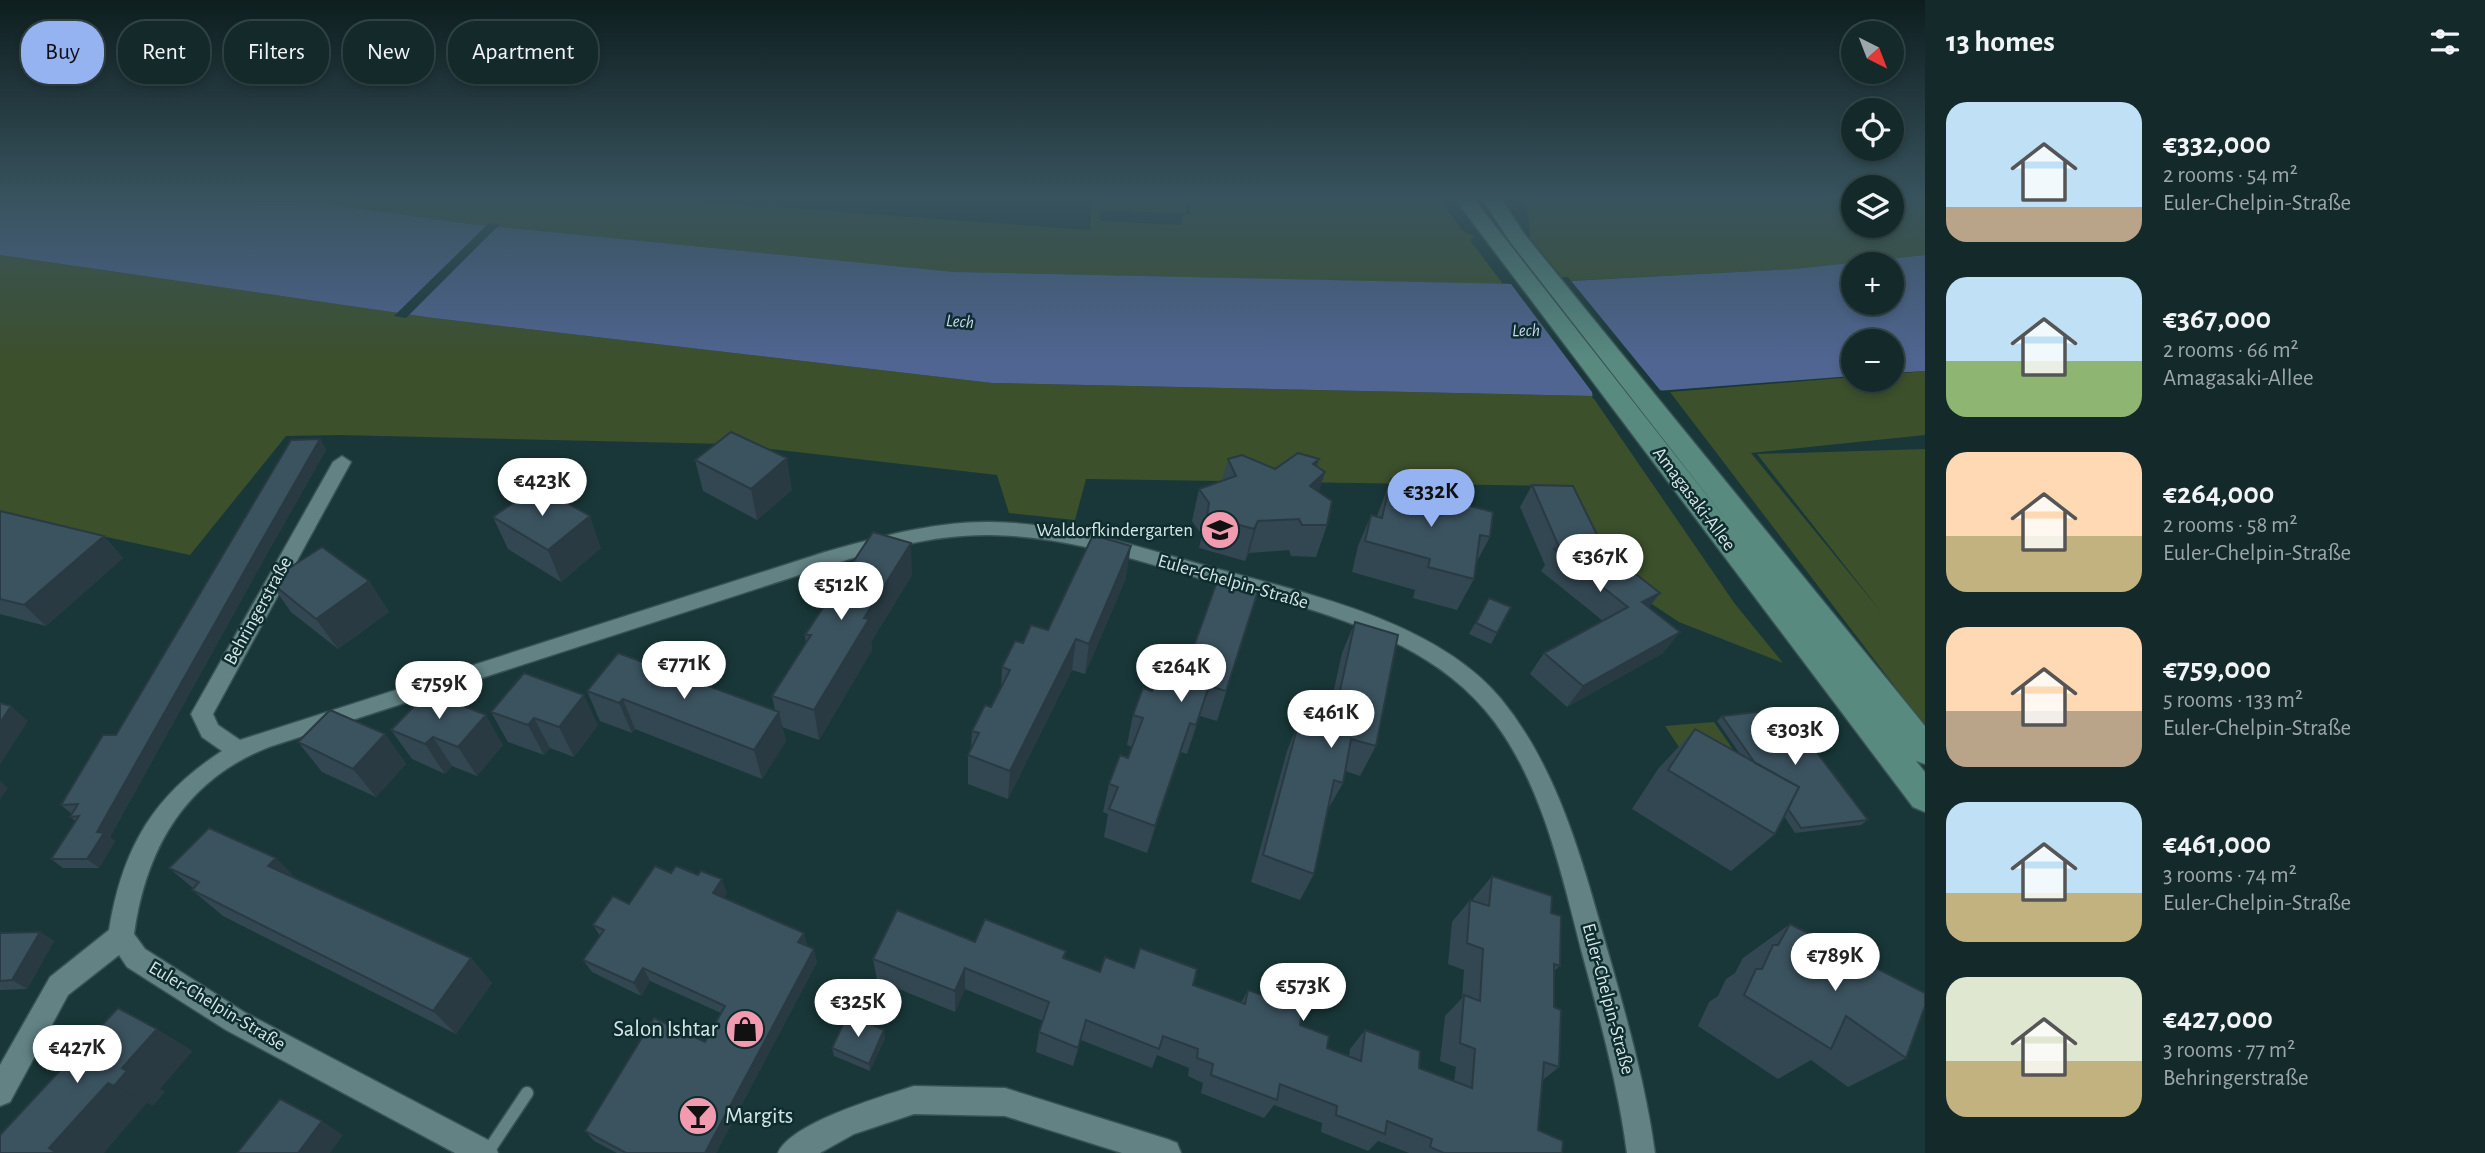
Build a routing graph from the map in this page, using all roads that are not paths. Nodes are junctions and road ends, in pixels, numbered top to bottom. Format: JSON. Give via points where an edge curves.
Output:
{"nodes":[{"id":1,"x":1518,"y":253,"type":"edge"},
{"id":2,"x":1664,"y":441,"type":"junction"},
{"id":3,"x":342,"y":462,"type":"dead end"},
{"id":4,"x":1925,"y":750,"type":"edge"},
{"id":5,"x":239,"y":751,"type":"junction"},
{"id":6,"x":1925,"y":797,"type":"edge"},
{"id":7,"x":121,"y":937,"type":"junction"},
{"id":8,"x":0,"y":1092,"type":"edge"},
{"id":9,"x":527,"y":1093,"type":"dead end"},
{"id":10,"x":486,"y":1153,"type":"edge"},
{"id":11,"x":792,"y":1153,"type":"edge"},
{"id":12,"x":1167,"y":1153,"type":"edge"},
{"id":13,"x":1641,"y":1153,"type":"edge"}],
"edges":[{"from":1,"to":2,"type":"main road","name":"Amagasaki-Allee"},
{"from":2,"to":4,"type":"main road","name":"Amagasaki-Allee"},
{"from":2,"to":6,"type":"main road","name":"Amagasaki-Allee"},
{"from":3,"to":5,"type":"street","name":"Behringerstraße","via":[[202,714],[209,731]]},
{"from":5,"to":7,"type":"street","name":"Euler-Chelpin-Straße","via":[[161,815],[125,896]]},
{"from":5,"to":13,"type":"street","name":"Euler-Chelpin-Straße","via":[[800,568],[956,530],[1015,528],[1083,538],[1272,591],[1372,626],[1426,652],[1483,694],[1518,741],[1561,836],[1584,911],[1634,1095]]},
{"from":7,"to":8,"type":"street","via":[[59,986]]},
{"from":7,"to":10,"type":"street","name":"Euler-Chelpin-Straße","via":[[136,958],[235,1021]]},
{"from":9,"to":10,"type":"lane"},
{"from":11,"to":12,"type":"street","via":[[848,1122],[914,1100],[1005,1102]]}]}
